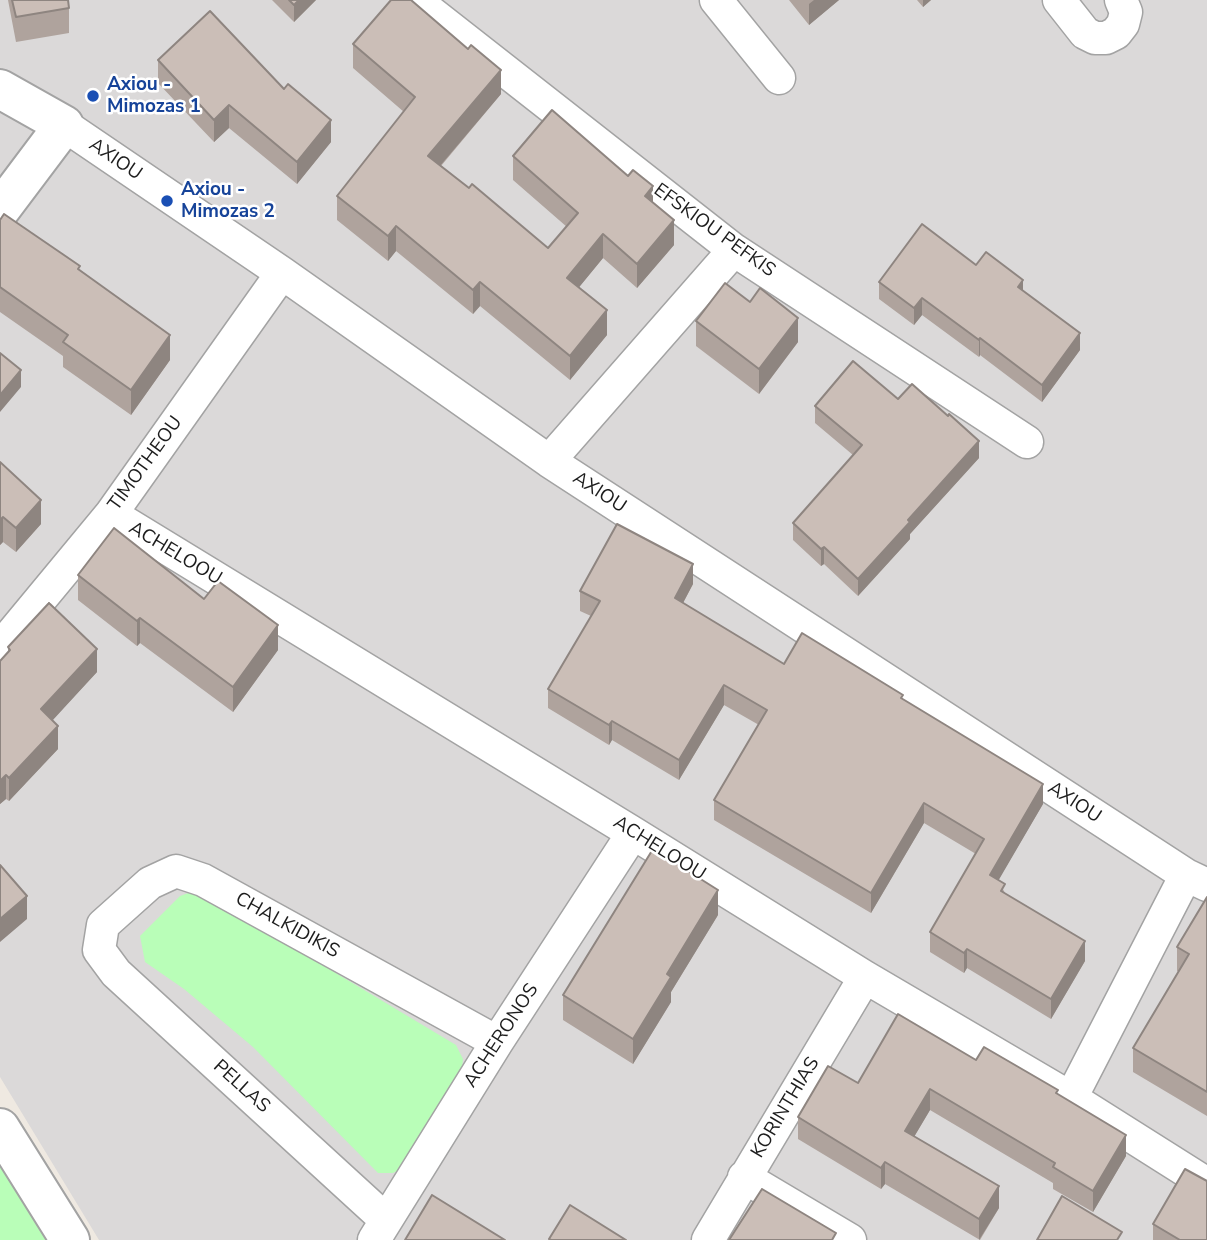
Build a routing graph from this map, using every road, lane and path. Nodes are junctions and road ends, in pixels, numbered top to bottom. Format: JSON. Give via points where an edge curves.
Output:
{"nodes":[{"id":1,"x":415,"y":0,"type":"edge"},
{"id":2,"x":716,"y":0,"type":"edge"},
{"id":3,"x":1059,"y":0,"type":"edge"},
{"id":4,"x":1121,"y":0,"type":"edge"},
{"id":5,"x":779,"y":78,"type":"dead end"},
{"id":6,"x":0,"y":89,"type":"edge"},
{"id":7,"x":64,"y":125,"type":"junction"},
{"id":8,"x":0,"y":210,"type":"edge"},
{"id":9,"x":734,"y":250,"type":"junction"},
{"id":10,"x":282,"y":273,"type":"junction"},
{"id":11,"x":1027,"y":442,"type":"dead end"},
{"id":12,"x":549,"y":461,"type":"junction"},
{"id":13,"x":111,"y":514,"type":"junction"},
{"id":14,"x":0,"y":648,"type":"edge"},
{"id":15,"x":633,"y":833,"type":"junction"},
{"id":16,"x":1197,"y":880,"type":"edge"},
{"id":17,"x":99,"y":950,"type":"joint"},
{"id":18,"x":865,"y":977,"type":"junction"},
{"id":19,"x":497,"y":1042,"type":"junction"},
{"id":20,"x":1072,"y":1098,"type":"junction"},
{"id":21,"x":0,"y":1128,"type":"edge"},
{"id":22,"x":744,"y":1177,"type":"junction"},
{"id":23,"x":1207,"y":1184,"type":"edge"},
{"id":24,"x":380,"y":1230,"type":"edge"},
{"id":25,"x":70,"y":1240,"type":"edge"},
{"id":26,"x":708,"y":1240,"type":"edge"},
{"id":27,"x":850,"y":1240,"type":"edge"}],
"edges":[{"from":1,"to":9,"type":"street","name":"EFSKIOU PEFKIS"},
{"from":2,"to":5,"type":"street"},
{"from":3,"to":4,"type":"street","via":[[1085,33],[1106,38],[1123,24],[1126,12]]},
{"from":6,"to":7,"type":"street","name":"AXIOU"},
{"from":7,"to":8,"type":"street"},
{"from":7,"to":10,"type":"street","name":"AXIOU"},
{"from":9,"to":11,"type":"street","name":"EFSKIOU PEFKIS"},
{"from":9,"to":12,"type":"street"},
{"from":10,"to":12,"type":"street","name":"AXIOU"},
{"from":10,"to":13,"type":"street","name":"TIMOTHEOU"},
{"from":12,"to":16,"type":"street","name":"AXIOU"},
{"from":13,"to":14,"type":"street","name":"TIMOTHEOU"},
{"from":13,"to":15,"type":"street","name":"ACHELOOU"},
{"from":15,"to":18,"type":"street","name":"ACHELOOU"},
{"from":15,"to":19,"type":"street","name":"ACHERONOS"},
{"from":16,"to":20,"type":"street"},
{"from":17,"to":19,"type":"street","name":"CHALKIDIKIS","via":[[103,925],[150,883],[176,872],[203,880]]},
{"from":17,"to":24,"type":"street","name":"PELLAS","via":[[116,974]]},
{"from":18,"to":20,"type":"street","name":"ACHELOOU"},
{"from":18,"to":22,"type":"street","name":"KORINTHIAS"},
{"from":19,"to":24,"type":"street","name":"ACHERONOS"},
{"from":20,"to":23,"type":"street","name":"ACHELOOU"},
{"from":21,"to":25,"type":"street"},
{"from":22,"to":26,"type":"street","name":"KORINTHIAS"},
{"from":22,"to":27,"type":"street"}]}
